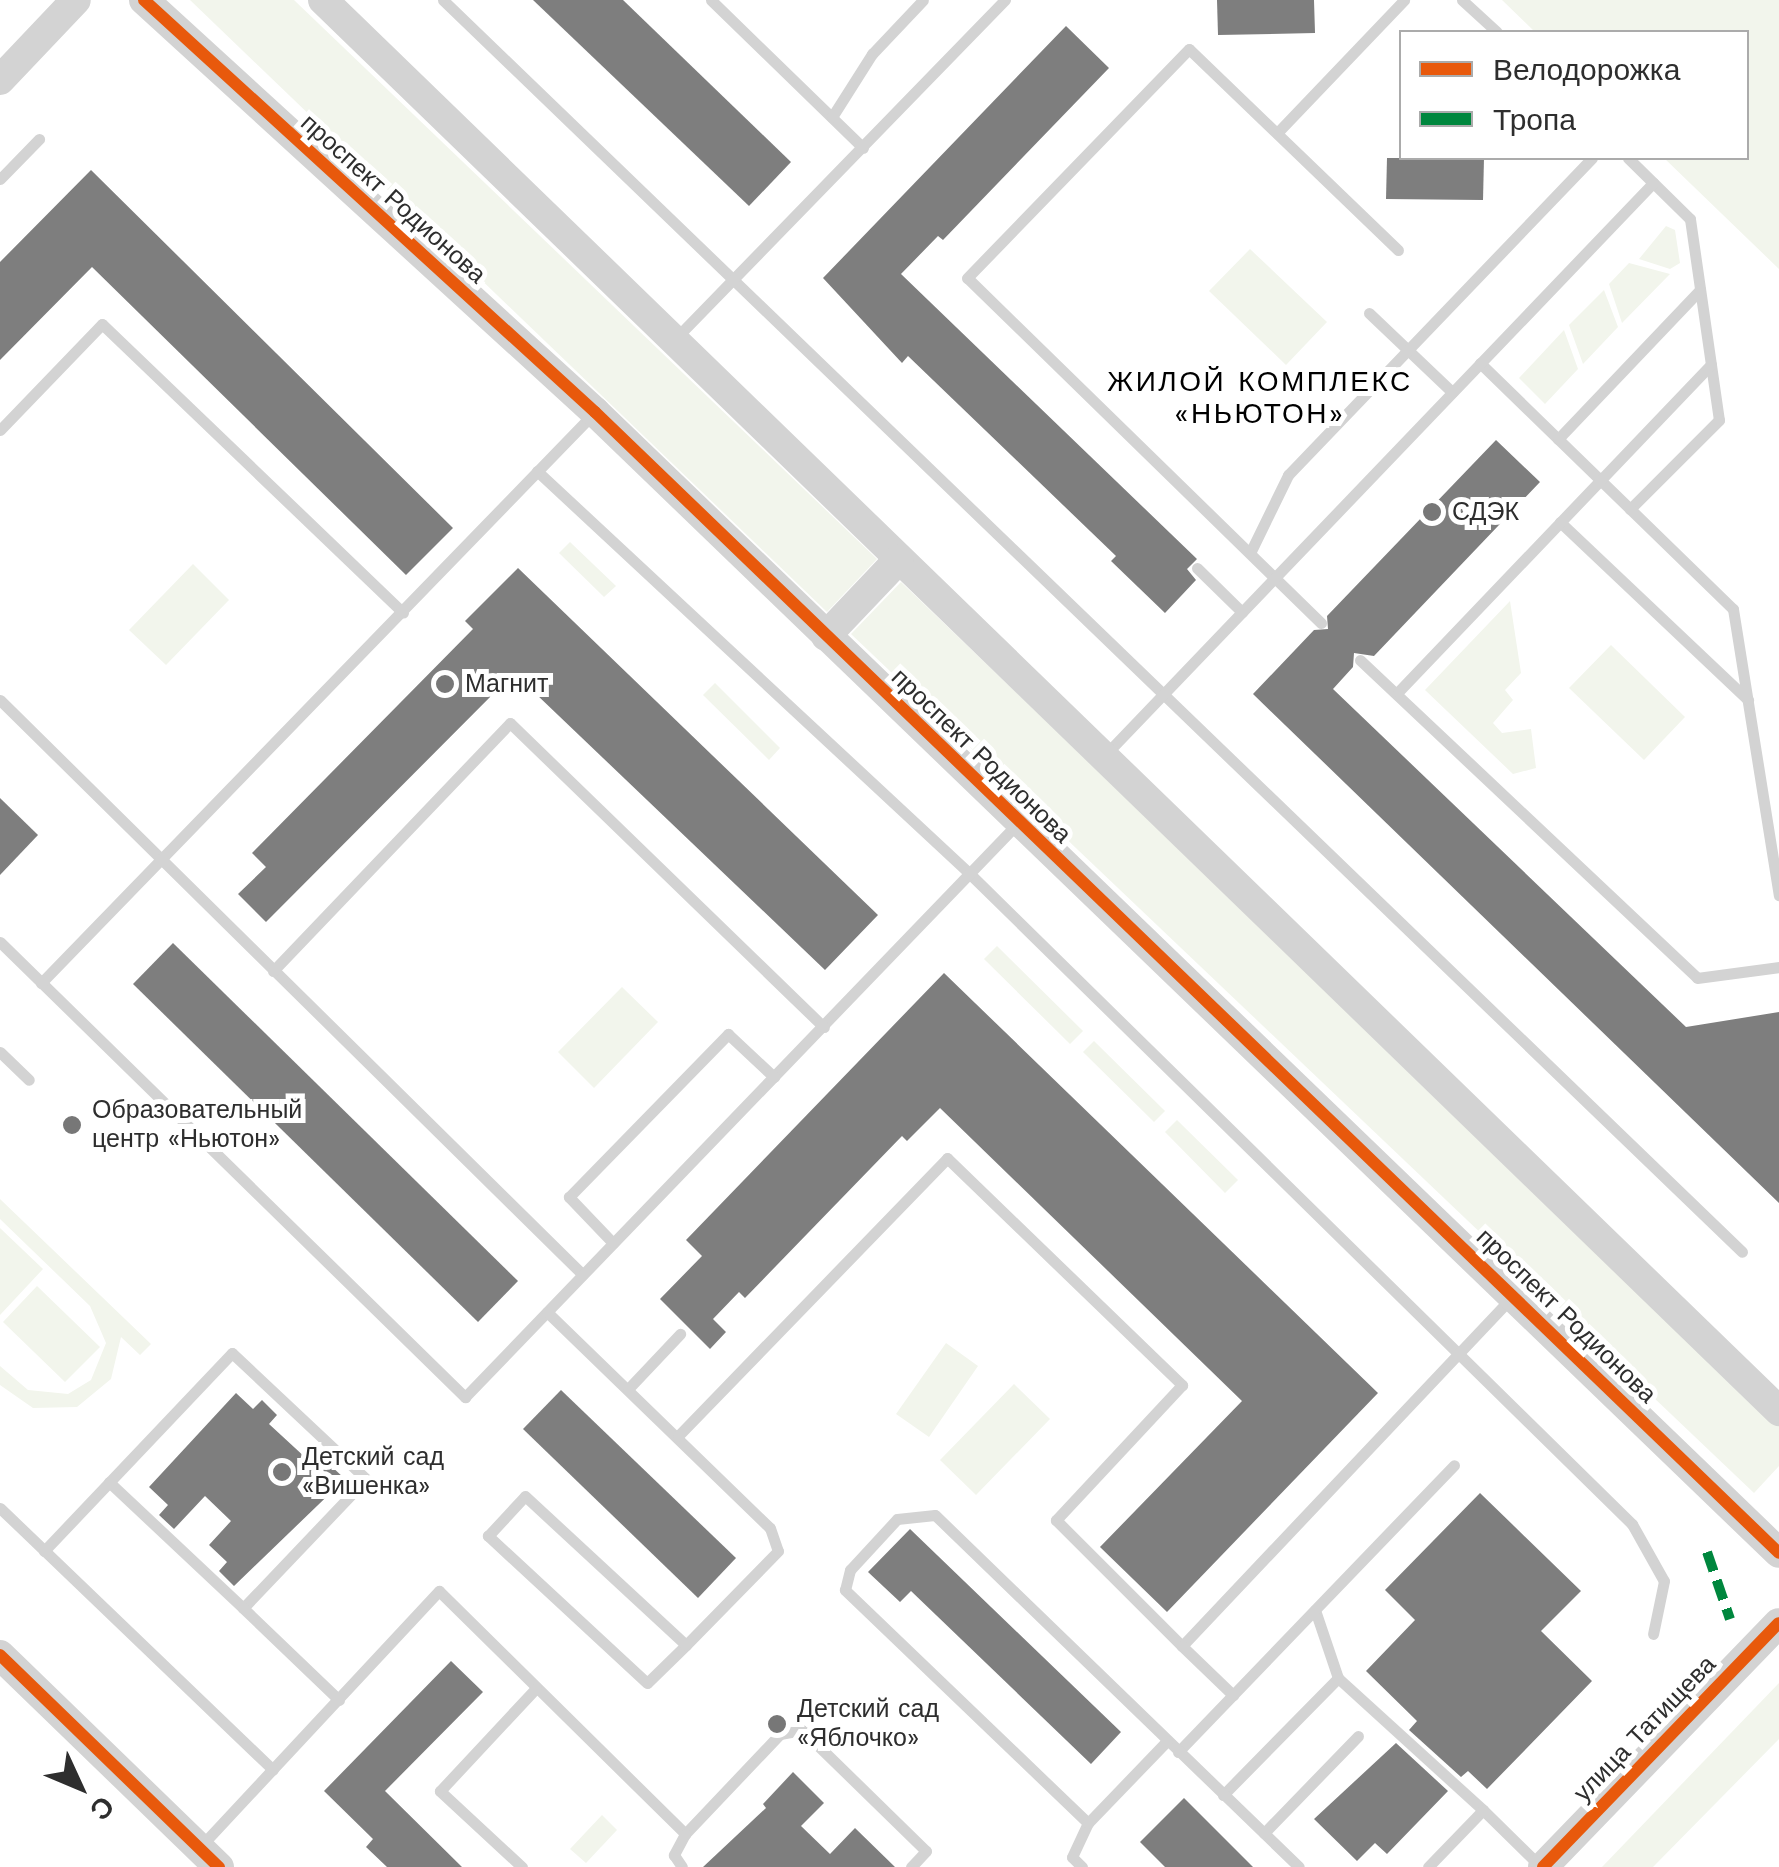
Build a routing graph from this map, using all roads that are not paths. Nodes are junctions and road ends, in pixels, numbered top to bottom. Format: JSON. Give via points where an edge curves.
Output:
{"nodes":[{"id":1,"x":76,"y":0,"type":"edge"},
{"id":2,"x":144,"y":0,"type":"edge"},
{"id":3,"x":323,"y":0,"type":"edge"},
{"id":4,"x":442,"y":0,"type":"edge"},
{"id":5,"x":711,"y":0,"type":"edge"},
{"id":6,"x":923,"y":0,"type":"edge"},
{"id":7,"x":1004,"y":0,"type":"edge"},
{"id":8,"x":1404,"y":0,"type":"edge"},
{"id":9,"x":1462,"y":0,"type":"edge"},
{"id":10,"x":1495,"y":30,"type":"edge"},
{"id":11,"x":0,"y":80,"type":"edge"},
{"id":12,"x":832,"y":117,"type":"junction"},
{"id":13,"x":1277,"y":133,"type":"junction"},
{"id":14,"x":39,"y":139,"type":"dead end"},
{"id":15,"x":864,"y":148,"type":"junction"},
{"id":16,"x":1590,"y":160,"type":"edge"},
{"id":17,"x":1630,"y":160,"type":"edge"},
{"id":18,"x":0,"y":179,"type":"edge"},
{"id":19,"x":1653,"y":183,"type":"junction"},
{"id":20,"x":1398,"y":250,"type":"dead end"},
{"id":21,"x":732,"y":281,"type":"junction"},
{"id":22,"x":1700,"y":290,"type":"junction"},
{"id":23,"x":1369,"y":313,"type":"dead end"},
{"id":24,"x":672,"y":342,"type":"junction"},
{"id":25,"x":1408,"y":350,"type":"junction"},
{"id":26,"x":1480,"y":363,"type":"junction"},
{"id":27,"x":1711,"y":364,"type":"junction"},
{"id":28,"x":1452,"y":392,"type":"junction"},
{"id":29,"x":595,"y":412,"type":"junction"},
{"id":30,"x":0,"y":430,"type":"edge"},
{"id":31,"x":1558,"y":439,"type":"junction"},
{"id":32,"x":538,"y":471,"type":"junction"},
{"id":33,"x":1600,"y":480,"type":"junction"},
{"id":34,"x":1630,"y":509,"type":"junction"},
{"id":35,"x":1560,"y":522,"type":"junction"},
{"id":36,"x":1251,"y":551,"type":"junction"},
{"id":37,"x":898,"y":560,"type":"junction"},
{"id":38,"x":1197,"y":568,"type":"dead end"},
{"id":39,"x":1275,"y":578,"type":"junction"},
{"id":40,"x":1242,"y":612,"type":"junction"},
{"id":41,"x":403,"y":613,"type":"junction"},
{"id":42,"x":1321,"y":623,"type":"dead end"},
{"id":43,"x":826,"y":636,"type":"junction"},
{"id":44,"x":1360,"y":660,"type":"dead end"},
{"id":45,"x":1398,"y":692,"type":"junction"},
{"id":46,"x":1162,"y":695,"type":"junction"},
{"id":47,"x":0,"y":700,"type":"edge"},
{"id":48,"x":1748,"y":700,"type":"junction"},
{"id":49,"x":1103,"y":758,"type":"junction"},
{"id":50,"x":1018,"y":823,"type":"junction"},
{"id":51,"x":162,"y":858,"type":"junction"},
{"id":52,"x":970,"y":874,"type":"junction"},
{"id":53,"x":1779,"y":895,"type":"edge"},
{"id":54,"x":0,"y":942,"type":"edge"},
{"id":55,"x":1779,"y":967,"type":"edge"},
{"id":56,"x":274,"y":971,"type":"junction"},
{"id":57,"x":42,"y":983,"type":"junction"},
{"id":58,"x":824,"y":1027,"type":"junction"},
{"id":59,"x":0,"y":1052,"type":"edge"},
{"id":60,"x":774,"y":1077,"type":"junction"},
{"id":61,"x":30,"y":1080,"type":"dead end"},
{"id":62,"x":613,"y":1243,"type":"junction"},
{"id":63,"x":1742,"y":1252,"type":"dead end"},
{"id":64,"x":582,"y":1274,"type":"junction"},
{"id":65,"x":1513,"y":1296,"type":"junction"},
{"id":66,"x":547,"y":1312,"type":"junction"},
{"id":67,"x":680,"y":1334,"type":"dead end"},
{"id":68,"x":1460,"y":1353,"type":"junction"},
{"id":69,"x":628,"y":1389,"type":"junction"},
{"id":70,"x":1779,"y":1411,"type":"edge"},
{"id":71,"x":678,"y":1436,"type":"junction"},
{"id":72,"x":1454,"y":1465,"type":"dead end"},
{"id":73,"x":110,"y":1482,"type":"junction"},
{"id":74,"x":0,"y":1508,"type":"edge"},
{"id":75,"x":44,"y":1550,"type":"junction"},
{"id":76,"x":1779,"y":1553,"type":"edge"},
{"id":77,"x":243,"y":1608,"type":"junction"},
{"id":78,"x":1316,"y":1610,"type":"junction"},
{"id":79,"x":1779,"y":1623,"type":"edge"},
{"id":80,"x":1652,"y":1634,"type":"dead end"},
{"id":81,"x":686,"y":1645,"type":"junction"},
{"id":82,"x":1182,"y":1646,"type":"junction"},
{"id":83,"x":0,"y":1655,"type":"edge"},
{"id":84,"x":1338,"y":1678,"type":"junction"},
{"id":85,"x":536,"y":1688,"type":"junction"},
{"id":86,"x":1233,"y":1695,"type":"junction"},
{"id":87,"x":338,"y":1700,"type":"junction"},
{"id":88,"x":1358,"y":1736,"type":"dead end"},
{"id":89,"x":1167,"y":1741,"type":"junction"},
{"id":90,"x":1178,"y":1752,"type":"junction"},
{"id":91,"x":274,"y":1770,"type":"junction"},
{"id":92,"x":1223,"y":1795,"type":"junction"},
{"id":93,"x":1483,"y":1810,"type":"junction"},
{"id":94,"x":1088,"y":1823,"type":"junction"},
{"id":95,"x":1264,"y":1833,"type":"junction"},
{"id":96,"x":685,"y":1834,"type":"junction"},
{"id":97,"x":209,"y":1857,"type":"edge"},
{"id":98,"x":522,"y":1867,"type":"edge"},
{"id":99,"x":682,"y":1867,"type":"edge"},
{"id":100,"x":910,"y":1867,"type":"edge"},
{"id":101,"x":1082,"y":1867,"type":"edge"},
{"id":102,"x":1299,"y":1867,"type":"edge"},
{"id":103,"x":1428,"y":1867,"type":"edge"},
{"id":104,"x":1542,"y":1867,"type":"edge"}],
"edges":[{"from":1,"to":11,"type":"street"},
{"from":2,"to":29,"type":"street","name":"проспект Родионова"},
{"from":3,"to":24,"type":"street"},
{"from":4,"to":21,"type":"lane"},
{"from":5,"to":12,"type":"lane"},
{"from":6,"to":12,"type":"lane","via":[[872,54]]},
{"from":7,"to":15,"type":"lane"},
{"from":8,"to":13,"type":"lane"},
{"from":9,"to":10,"type":"lane"},
{"from":12,"to":15,"type":"lane"},
{"from":13,"to":20,"type":"lane"},
{"from":13,"to":36,"type":"lane","via":[[1188,49],[967,278]]},
{"from":14,"to":18,"type":"lane"},
{"from":15,"to":21,"type":"lane"},
{"from":16,"to":25,"type":"lane"},
{"from":17,"to":19,"type":"lane"},
{"from":19,"to":22,"type":"lane","via":[[1690,219]]},
{"from":19,"to":26,"type":"lane"},
{"from":21,"to":24,"type":"lane"},
{"from":21,"to":46,"type":"lane"},
{"from":22,"to":27,"type":"lane"},
{"from":22,"to":31,"type":"lane"},
{"from":23,"to":25,"type":"lane"},
{"from":24,"to":37,"type":"street"},
{"from":25,"to":28,"type":"lane"},
{"from":25,"to":36,"type":"lane","via":[[1288,475]]},
{"from":26,"to":28,"type":"lane"},
{"from":26,"to":31,"type":"lane"},
{"from":27,"to":33,"type":"lane"},
{"from":27,"to":34,"type":"lane","via":[[1719,420]]},
{"from":28,"to":39,"type":"lane"},
{"from":29,"to":32,"type":"lane"},
{"from":29,"to":43,"type":"street","name":"проспект Родионова"},
{"from":30,"to":41,"type":"lane","via":[[102,324]]},
{"from":31,"to":33,"type":"lane"},
{"from":32,"to":41,"type":"lane"},
{"from":32,"to":52,"type":"lane"},
{"from":33,"to":34,"type":"lane"},
{"from":33,"to":35,"type":"lane"},
{"from":34,"to":48,"type":"lane","via":[[1733,609]]},
{"from":35,"to":45,"type":"lane"},
{"from":35,"to":48,"type":"lane"},
{"from":36,"to":39,"type":"lane"},
{"from":37,"to":43,"type":"street"},
{"from":37,"to":49,"type":"street"},
{"from":38,"to":40,"type":"lane"},
{"from":39,"to":40,"type":"lane"},
{"from":39,"to":42,"type":"lane"},
{"from":40,"to":46,"type":"lane"},
{"from":41,"to":51,"type":"lane"},
{"from":43,"to":50,"type":"street","name":"проспект Родионова"},
{"from":44,"to":45,"type":"lane"},
{"from":45,"to":55,"type":"lane","via":[[1697,978]]},
{"from":46,"to":49,"type":"lane"},
{"from":46,"to":63,"type":"lane"},
{"from":47,"to":51,"type":"lane"},
{"from":48,"to":53,"type":"lane"},
{"from":49,"to":70,"type":"street"},
{"from":50,"to":52,"type":"lane"},
{"from":50,"to":65,"type":"street","name":"проспект Родионова"},
{"from":51,"to":56,"type":"lane"},
{"from":51,"to":57,"type":"lane"},
{"from":52,"to":58,"type":"lane"},
{"from":52,"to":68,"type":"lane"},
{"from":54,"to":57,"type":"lane"},
{"from":56,"to":58,"type":"lane","via":[[510,723]]},
{"from":56,"to":64,"type":"lane"},
{"from":57,"to":66,"type":"lane","via":[[465,1397]]},
{"from":58,"to":60,"type":"lane"},
{"from":59,"to":61,"type":"lane"},
{"from":60,"to":62,"type":"lane"},
{"from":60,"to":62,"type":"lane","via":[[728,1034],[569,1197]]},
{"from":62,"to":64,"type":"lane"},
{"from":64,"to":66,"type":"lane"},
{"from":65,"to":68,"type":"lane"},
{"from":65,"to":76,"type":"street","name":"проспект Родионова"},
{"from":66,"to":69,"type":"lane"},
{"from":67,"to":69,"type":"lane"},
{"from":68,"to":80,"type":"lane","via":[[1632,1524],[1664,1581]]},
{"from":68,"to":82,"type":"lane"},
{"from":69,"to":71,"type":"lane"},
{"from":71,"to":81,"type":"lane","via":[[770,1528],[778,1551]]},
{"from":71,"to":82,"type":"lane","via":[[947,1158],[1182,1386],[1056,1520]]},
{"from":72,"to":78,"type":"lane"},
{"from":73,"to":75,"type":"lane"},
{"from":73,"to":77,"type":"lane"},
{"from":73,"to":77,"type":"lane","via":[[232,1353],[366,1479]]},
{"from":74,"to":75,"type":"lane"},
{"from":75,"to":91,"type":"lane"},
{"from":77,"to":87,"type":"lane"},
{"from":78,"to":84,"type":"lane"},
{"from":78,"to":86,"type":"lane"},
{"from":79,"to":104,"type":"street","name":"улица Татищева"},
{"from":81,"to":81,"type":"lane","via":[[647,1684],[488,1536],[526,1496]]},
{"from":82,"to":86,"type":"lane"},
{"from":83,"to":97,"type":"street"},
{"from":84,"to":92,"type":"lane"},
{"from":84,"to":93,"type":"lane"},
{"from":85,"to":87,"type":"lane","via":[[440,1592]]},
{"from":85,"to":96,"type":"lane"},
{"from":85,"to":98,"type":"lane","via":[[440,1792]]},
{"from":86,"to":90,"type":"lane"},
{"from":87,"to":91,"type":"lane"},
{"from":88,"to":95,"type":"lane"},
{"from":89,"to":90,"type":"lane"},
{"from":89,"to":94,"type":"lane"},
{"from":89,"to":94,"type":"lane","via":[[935,1514],[896,1520],[850,1570],[845,1590]]},
{"from":90,"to":92,"type":"lane"},
{"from":91,"to":97,"type":"lane"},
{"from":92,"to":95,"type":"lane"},
{"from":93,"to":103,"type":"lane"},
{"from":93,"to":104,"type":"lane"},
{"from":94,"to":101,"type":"lane","via":[[1072,1857]]},
{"from":95,"to":102,"type":"lane"},
{"from":96,"to":99,"type":"lane","via":[[674,1854]]},
{"from":96,"to":100,"type":"lane","via":[[780,1734],[802,1730],[926,1851]]}]}
